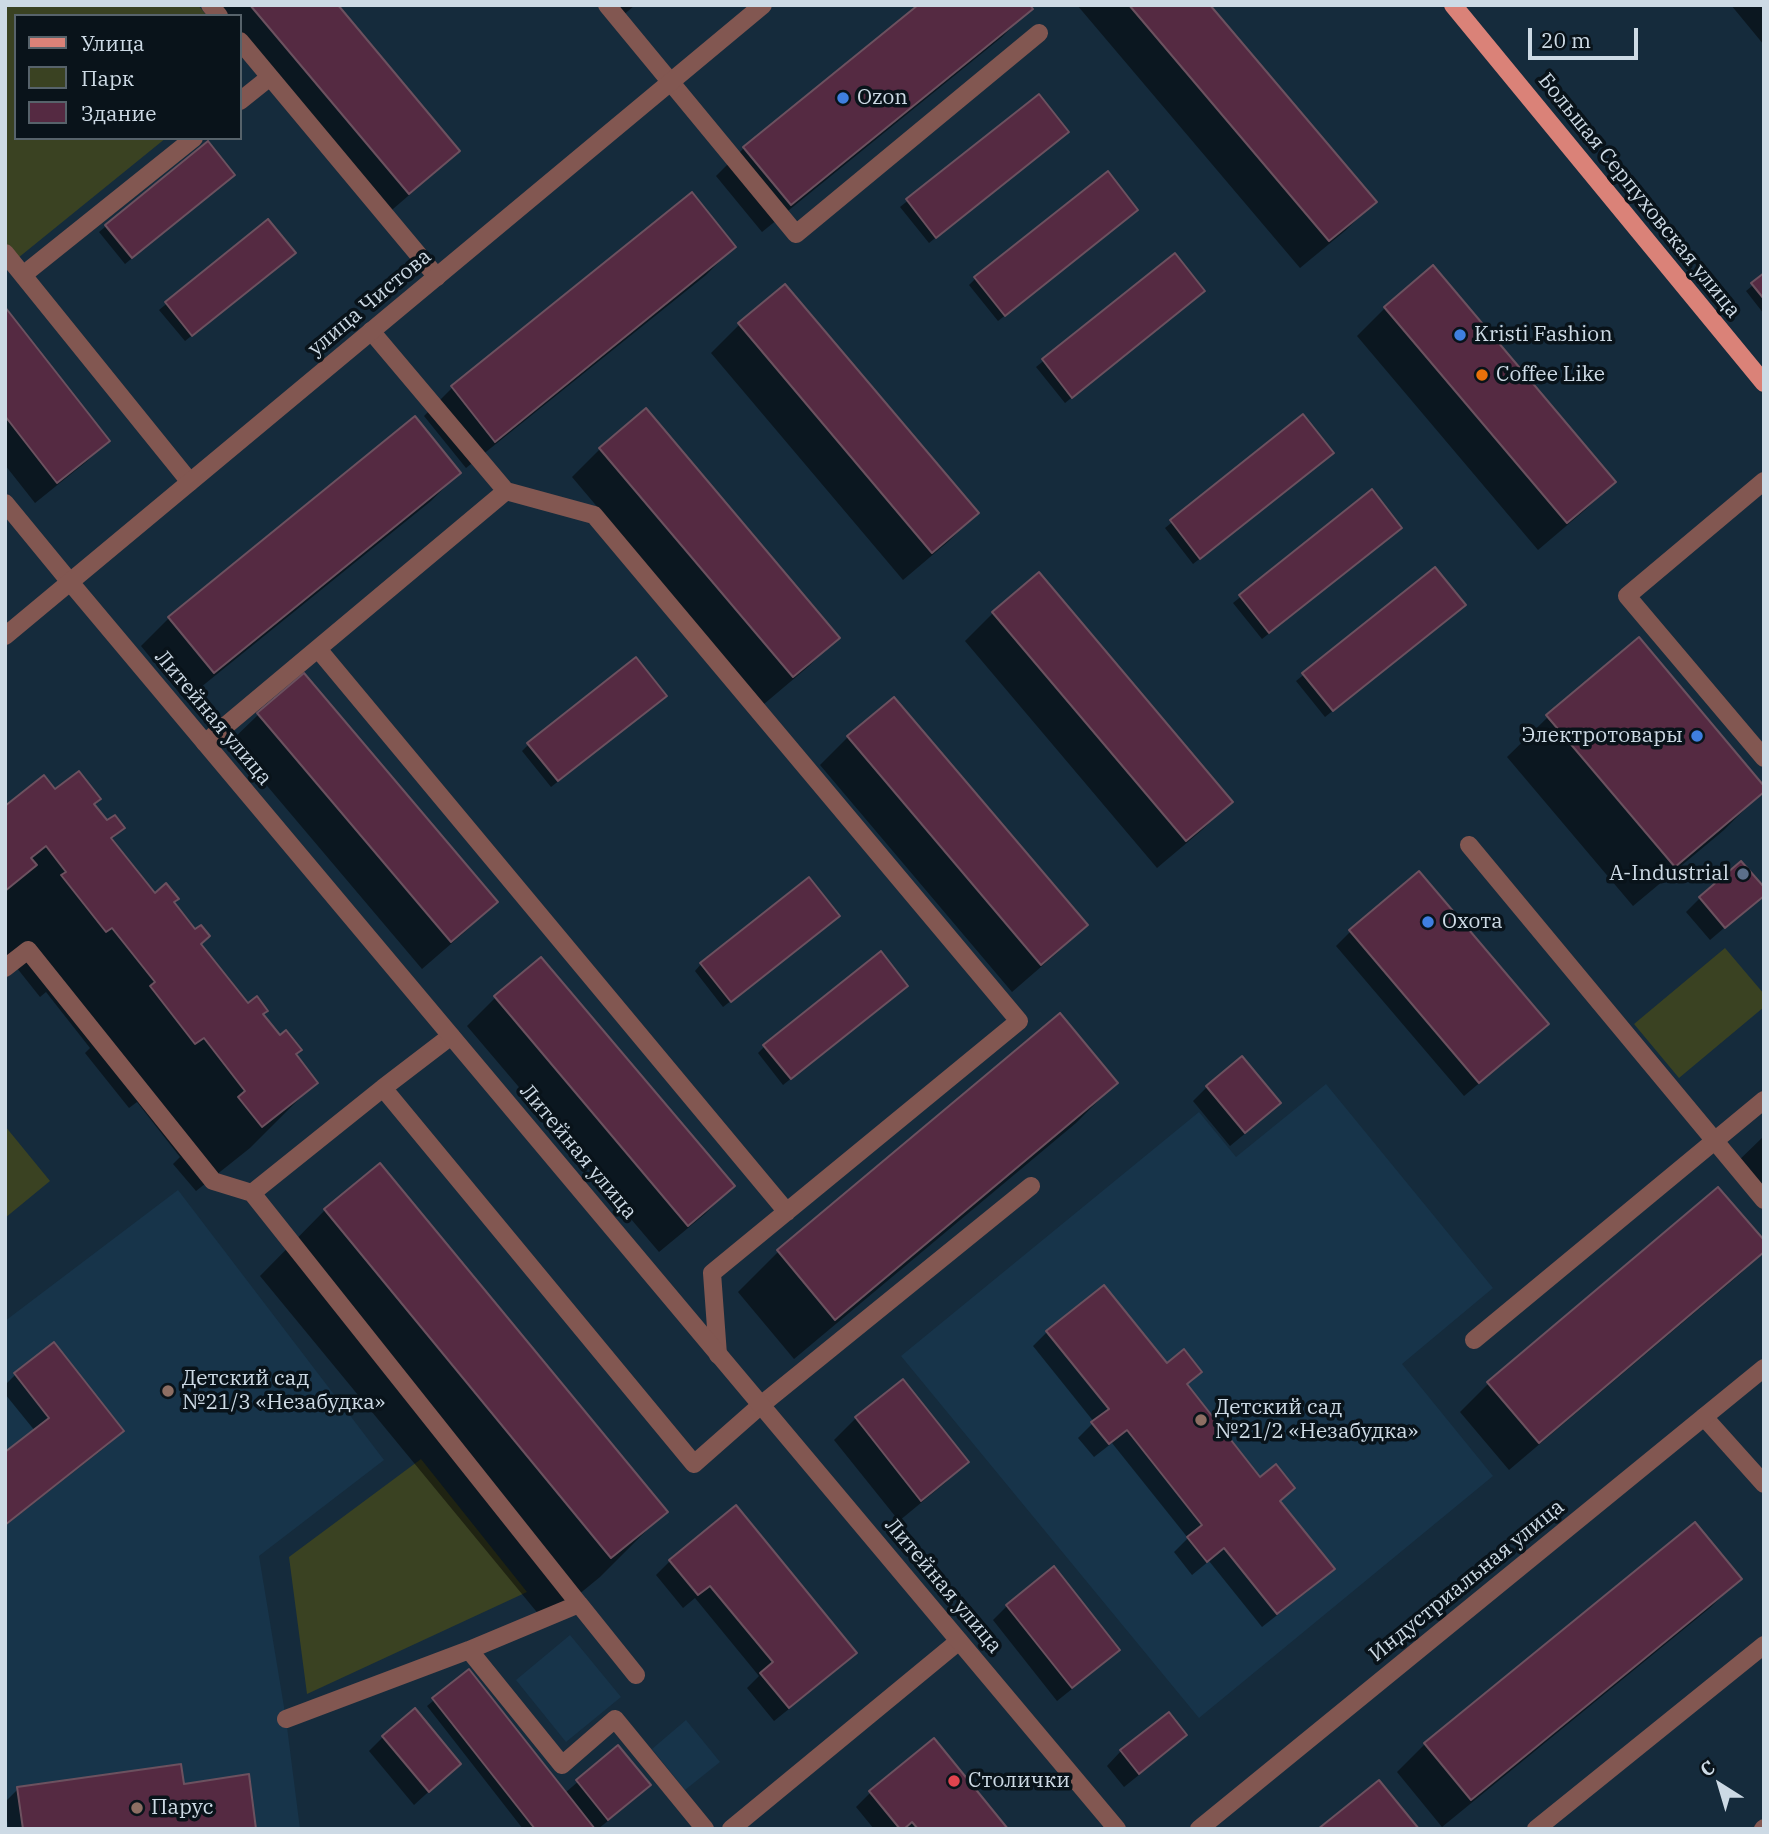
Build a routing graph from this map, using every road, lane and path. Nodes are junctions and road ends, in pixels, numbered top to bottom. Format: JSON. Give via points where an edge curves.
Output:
{"nodes":[{"id":1,"x":607,"y":5,"type":"edge"},
{"id":2,"x":763,"y":5,"type":"edge"},
{"id":3,"x":1453,"y":5,"type":"edge"},
{"id":4,"x":1039,"y":33,"type":"dead end"},
{"id":5,"x":242,"y":43,"type":"edge"},
{"id":6,"x":270,"y":77,"type":"junction"},
{"id":7,"x":670,"y":82,"type":"junction"},
{"id":8,"x":242,"y":99,"type":"edge"},
{"id":9,"x":192,"y":140,"type":"edge"},
{"id":10,"x":5,"y":253,"type":"edge"},
{"id":11,"x":23,"y":275,"type":"junction"},
{"id":12,"x":437,"y":277,"type":"junction"},
{"id":13,"x":371,"y":331,"type":"junction"},
{"id":14,"x":1764,"y":383,"type":"edge"},
{"id":15,"x":1764,"y":481,"type":"edge"},
{"id":16,"x":190,"y":482,"type":"junction"},
{"id":17,"x":506,"y":491,"type":"junction"},
{"id":18,"x":5,"y":503,"type":"edge"},
{"id":19,"x":70,"y":582,"type":"junction"},
{"id":20,"x":5,"y":636,"type":"edge"},
{"id":21,"x":318,"y":649,"type":"junction"},
{"id":22,"x":205,"y":743,"type":"junction"},
{"id":23,"x":1764,"y":758,"type":"edge"},
{"id":24,"x":1469,"y":845,"type":"dead end"},
{"id":25,"x":5,"y":968,"type":"edge"},
{"id":26,"x":451,"y":1036,"type":"junction"},
{"id":27,"x":383,"y":1088,"type":"junction"},
{"id":28,"x":1764,"y":1100,"type":"edge"},
{"id":29,"x":1715,"y":1141,"type":"junction"},
{"id":30,"x":1031,"y":1186,"type":"dead end"},
{"id":31,"x":252,"y":1194,"type":"junction"},
{"id":32,"x":1764,"y":1199,"type":"edge"},
{"id":33,"x":787,"y":1212,"type":"junction"},
{"id":34,"x":1474,"y":1340,"type":"dead end"},
{"id":35,"x":718,"y":1355,"type":"junction"},
{"id":36,"x":1764,"y":1368,"type":"edge"},
{"id":37,"x":761,"y":1405,"type":"junction"},
{"id":38,"x":1704,"y":1417,"type":"junction"},
{"id":39,"x":1764,"y":1485,"type":"edge"},
{"id":40,"x":579,"y":1604,"type":"junction"},
{"id":41,"x":959,"y":1641,"type":"junction"},
{"id":42,"x":1764,"y":1645,"type":"edge"},
{"id":43,"x":469,"y":1650,"type":"junction"},
{"id":44,"x":636,"y":1675,"type":"dead end"},
{"id":45,"x":286,"y":1719,"type":"dead end"},
{"id":46,"x":705,"y":1829,"type":"edge"},
{"id":47,"x":731,"y":1829,"type":"edge"},
{"id":48,"x":1117,"y":1829,"type":"edge"},
{"id":49,"x":1199,"y":1829,"type":"edge"},
{"id":50,"x":1535,"y":1829,"type":"edge"}],
"edges":[{"from":1,"to":7,"type":"street"},
{"from":2,"to":7,"type":"street","name":"улица Чистова"},
{"from":3,"to":14,"type":"main road","name":"Большая Серпуховская улица"},
{"from":4,"to":7,"type":"street","via":[[796,234]]},
{"from":5,"to":6,"type":"street"},
{"from":6,"to":8,"type":"street"},
{"from":6,"to":12,"type":"street"},
{"from":7,"to":12,"type":"street","name":"улица Чистова"},
{"from":9,"to":11,"type":"street"},
{"from":10,"to":11,"type":"street"},
{"from":11,"to":16,"type":"street"},
{"from":12,"to":13,"type":"street","name":"улица Чистова"},
{"from":13,"to":16,"type":"street","name":"улица Чистова"},
{"from":13,"to":17,"type":"street"},
{"from":15,"to":23,"type":"street","via":[[1627,596]]},
{"from":16,"to":19,"type":"street","name":"улица Чистова"},
{"from":17,"to":21,"type":"street"},
{"from":17,"to":33,"type":"street","via":[[594,515],[1019,1021]]},
{"from":18,"to":19,"type":"street","name":"Литейная улица"},
{"from":19,"to":20,"type":"street","name":"улица Чистова"},
{"from":19,"to":22,"type":"street","name":"Литейная улица"},
{"from":21,"to":22,"type":"street"},
{"from":21,"to":33,"type":"street"},
{"from":22,"to":26,"type":"street","name":"Литейная улица"},
{"from":24,"to":29,"type":"street"},
{"from":25,"to":31,"type":"street","via":[[28,950],[213,1181]]},
{"from":26,"to":27,"type":"street"},
{"from":26,"to":35,"type":"street","name":"Литейная улица"},
{"from":27,"to":31,"type":"street"},
{"from":27,"to":37,"type":"street","via":[[694,1464]]},
{"from":28,"to":29,"type":"street"},
{"from":29,"to":32,"type":"street"},
{"from":29,"to":34,"type":"street"},
{"from":30,"to":37,"type":"street"},
{"from":31,"to":40,"type":"street"},
{"from":33,"to":35,"type":"street","via":[[712,1273]]},
{"from":35,"to":37,"type":"street","name":"Литейная улица"},
{"from":36,"to":38,"type":"street","name":"Индустриальная улица"},
{"from":37,"to":41,"type":"street","name":"Литейная улица"},
{"from":38,"to":39,"type":"street"},
{"from":38,"to":49,"type":"street","name":"Индустриальная улица"},
{"from":40,"to":43,"type":"street"},
{"from":40,"to":44,"type":"street"},
{"from":41,"to":47,"type":"street"},
{"from":41,"to":48,"type":"street","name":"Литейная улица"},
{"from":42,"to":50,"type":"street"},
{"from":43,"to":45,"type":"street"},
{"from":43,"to":46,"type":"street","via":[[562,1765],[615,1719]]}]}
